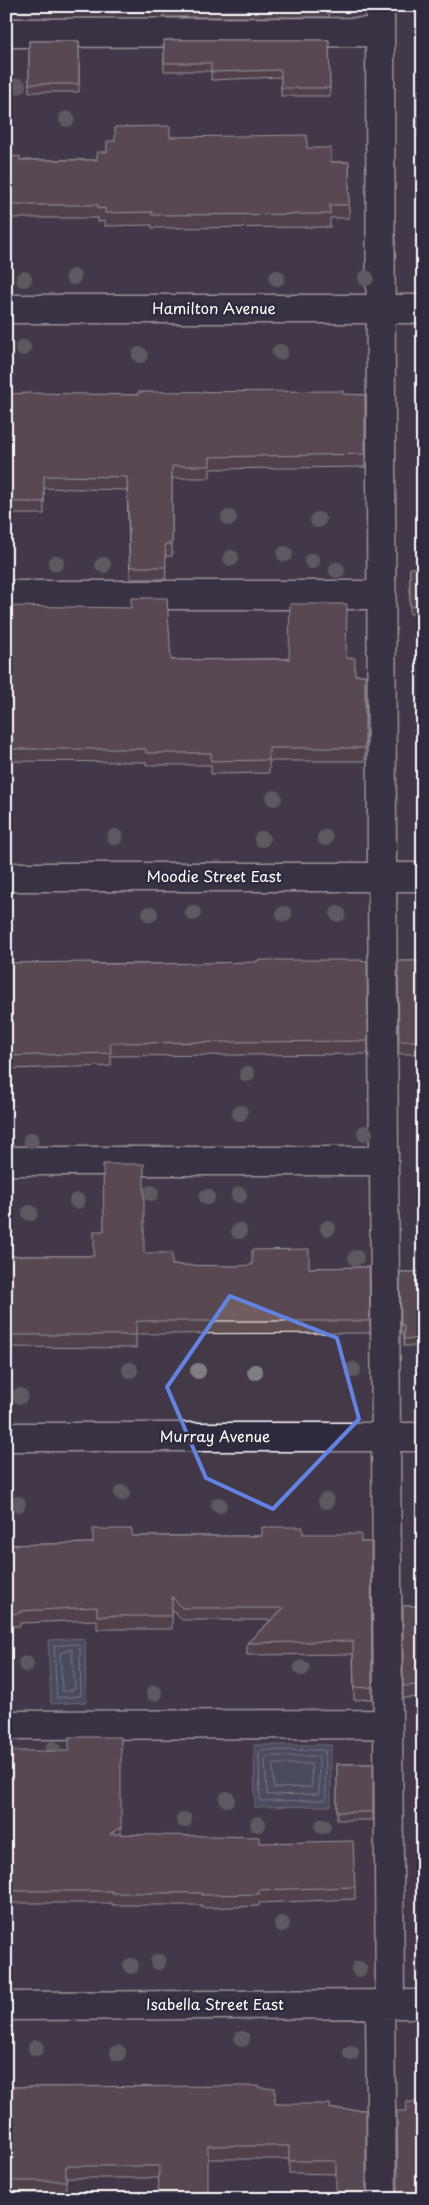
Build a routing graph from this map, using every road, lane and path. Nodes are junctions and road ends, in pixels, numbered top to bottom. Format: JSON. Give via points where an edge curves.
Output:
{"nodes":[{"id":1,"x":380,"y":19,"type":"edge"},
{"id":2,"x":6,"y":33,"type":"edge"},
{"id":3,"x":6,"y":309,"type":"edge"},
{"id":4,"x":382,"y":309,"type":"junction"},
{"id":5,"x":423,"y":309,"type":"edge"},
{"id":6,"x":6,"y":595,"type":"edge"},
{"id":7,"x":382,"y":595,"type":"junction"},
{"id":8,"x":6,"y":877,"type":"edge"},
{"id":9,"x":382,"y":877,"type":"junction"},
{"id":10,"x":423,"y":877,"type":"edge"},
{"id":11,"x":6,"y":1161,"type":"edge"},
{"id":12,"x":384,"y":1161,"type":"junction"},
{"id":13,"x":6,"y":1437,"type":"edge"},
{"id":14,"x":386,"y":1437,"type":"junction"},
{"id":15,"x":423,"y":1437,"type":"edge"},
{"id":16,"x":388,"y":1724,"type":"junction"},
{"id":17,"x":6,"y":1725,"type":"edge"},
{"id":18,"x":385,"y":2004,"type":"junction"},
{"id":19,"x":423,"y":2004,"type":"edge"},
{"id":20,"x":6,"y":2006,"type":"edge"},
{"id":21,"x":382,"y":2199,"type":"edge"}],
"edges":[{"from":1,"to":2,"type":"street"},
{"from":1,"to":4,"type":"street"},
{"from":3,"to":4,"type":"street","name":"Hamilton Avenue"},
{"from":4,"to":5,"type":"street","name":"Hamilton Avenue"},
{"from":4,"to":7,"type":"street"},
{"from":6,"to":7,"type":"street"},
{"from":7,"to":9,"type":"street"},
{"from":8,"to":9,"type":"street","name":"Moodie Street East"},
{"from":9,"to":10,"type":"street","name":"Moodie Street East"},
{"from":9,"to":12,"type":"street"},
{"from":11,"to":12,"type":"street"},
{"from":12,"to":14,"type":"street"},
{"from":13,"to":14,"type":"street","name":"Murray Avenue"},
{"from":14,"to":15,"type":"street","name":"Murray Avenue"},
{"from":14,"to":16,"type":"street"},
{"from":16,"to":17,"type":"street"},
{"from":16,"to":18,"type":"street"},
{"from":18,"to":19,"type":"street","name":"Isabella Street East"},
{"from":18,"to":20,"type":"street","name":"Isabella Street East"},
{"from":18,"to":21,"type":"street"}]}
